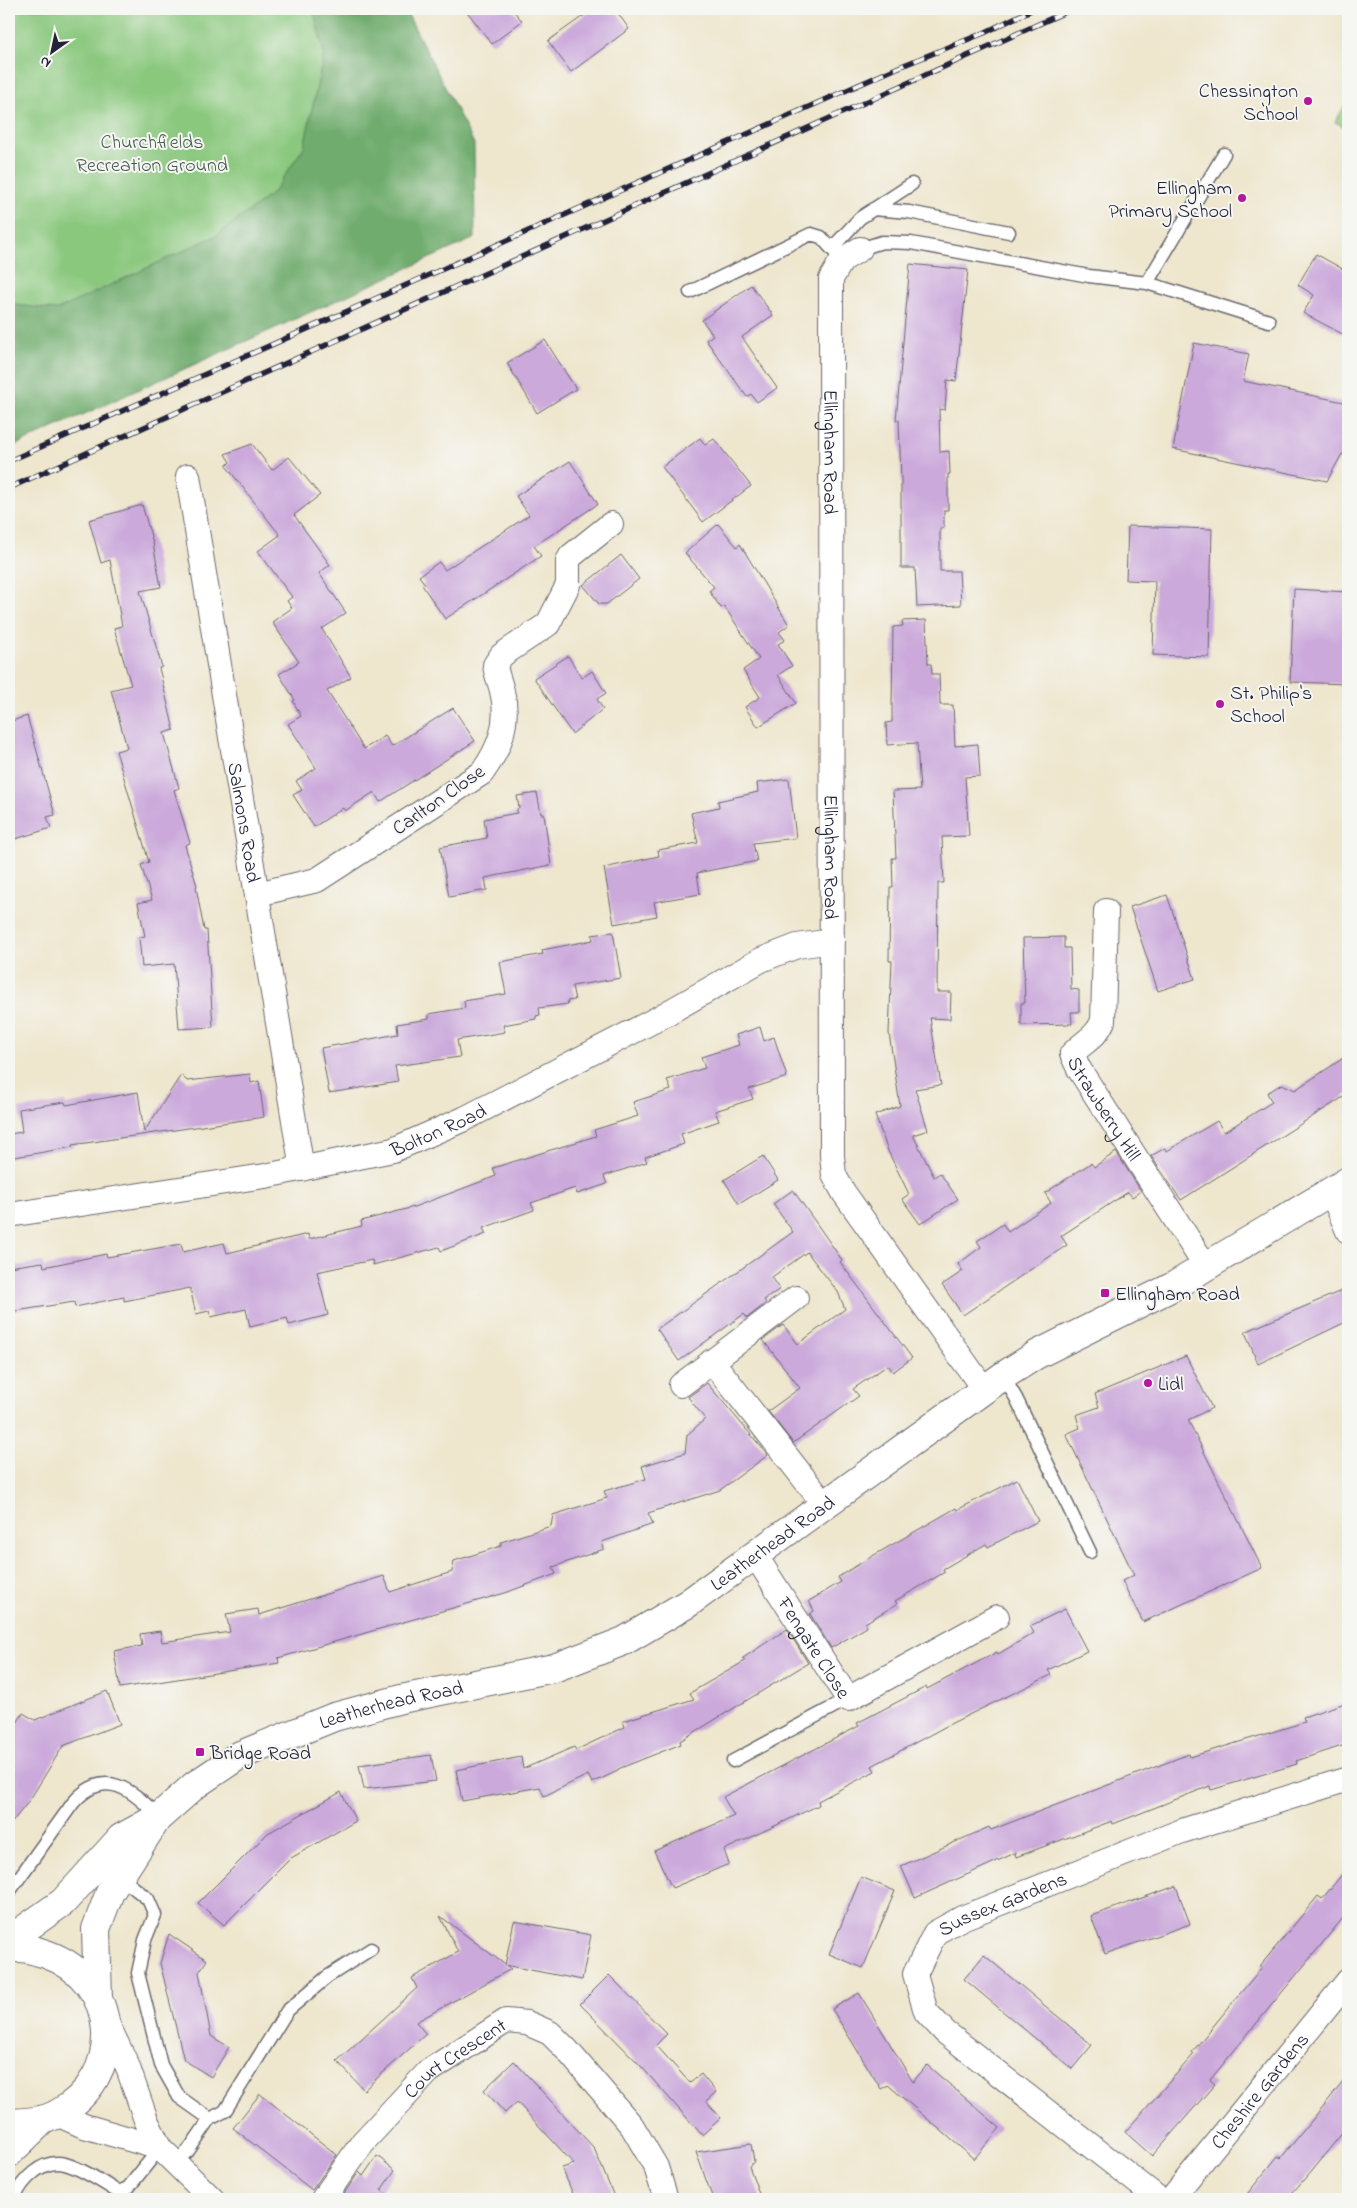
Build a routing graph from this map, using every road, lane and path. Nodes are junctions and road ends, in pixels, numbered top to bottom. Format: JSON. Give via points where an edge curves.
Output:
{"nodes":[{"id":1,"x":1224,"y":154,"type":"dead end"},
{"id":2,"x":912,"y":184,"type":"dead end"},
{"id":3,"x":873,"y":210,"type":"junction"},
{"id":4,"x":1010,"y":232,"type":"dead end"},
{"id":5,"x":841,"y":259,"type":"junction"},
{"id":6,"x":1147,"y":283,"type":"junction"},
{"id":7,"x":690,"y":292,"type":"dead end"},
{"id":8,"x":1269,"y":321,"type":"dead end"},
{"id":9,"x":188,"y":476,"type":"dead end"},
{"id":10,"x":611,"y":524,"type":"dead end"},
{"id":11,"x":257,"y":894,"type":"junction"},
{"id":12,"x":1106,"y":911,"type":"dead end"},
{"id":13,"x":832,"y":941,"type":"junction"},
{"id":14,"x":302,"y":1169,"type":"junction"},
{"id":15,"x":1340,"y":1186,"type":"edge"},
{"id":16,"x":9,"y":1215,"type":"edge"},
{"id":17,"x":1348,"y":1231,"type":"edge"},
{"id":18,"x":1206,"y":1267,"type":"junction"},
{"id":19,"x":796,"y":1298,"type":"dead end"},
{"id":20,"x":712,"y":1361,"type":"junction"},
{"id":21,"x":993,"y":1382,"type":"junction"},
{"id":22,"x":681,"y":1385,"type":"dead end"},
{"id":23,"x":824,"y":1504,"type":"junction"},
{"id":24,"x":1090,"y":1552,"type":"dead end"},
{"id":25,"x":755,"y":1554,"type":"junction"},
{"id":26,"x":997,"y":1617,"type":"dead end"},
{"id":27,"x":848,"y":1698,"type":"junction"},
{"id":28,"x":732,"y":1760,"type":"dead end"},
{"id":29,"x":1348,"y":1779,"type":"edge"},
{"id":30,"x":158,"y":1817,"type":"junction"},
{"id":31,"x":119,"y":1876,"type":"junction"},
{"id":32,"x":9,"y":1892,"type":"edge"},
{"id":33,"x":9,"y":1940,"type":"edge"},
{"id":34,"x":9,"y":1949,"type":"edge"},
{"id":35,"x":371,"y":1949,"type":"dead end"},
{"id":36,"x":1348,"y":1981,"type":"edge"},
{"id":37,"x":101,"y":2008,"type":"junction"},
{"id":38,"x":50,"y":2117,"type":"junction"},
{"id":39,"x":210,"y":2119,"type":"junction"},
{"id":40,"x":9,"y":2122,"type":"edge"},
{"id":41,"x":9,"y":2153,"type":"edge"},
{"id":42,"x":167,"y":2156,"type":"junction"},
{"id":43,"x":14,"y":2199,"type":"edge"},
{"id":44,"x":212,"y":2199,"type":"edge"},
{"id":45,"x":323,"y":2199,"type":"edge"},
{"id":46,"x":666,"y":2199,"type":"edge"},
{"id":47,"x":1159,"y":2199,"type":"edge"},
{"id":48,"x":1171,"y":2199,"type":"edge"}],
"edges":[{"from":1,"to":6,"type":"lane"},
{"from":2,"to":3,"type":"lane"},
{"from":3,"to":4,"type":"lane","via":[[908,212]]},
{"from":3,"to":5,"type":"lane","via":[[860,218]]},
{"from":5,"to":6,"type":"lane","via":[[882,242],[911,243],[1089,276]]},
{"from":5,"to":7,"type":"lane","via":[[822,237],[811,234]]},
{"from":5,"to":13,"type":"street","name":"Ellingham Road"},
{"from":6,"to":8,"type":"lane"},
{"from":9,"to":11,"type":"street","name":"Salmons Road"},
{"from":10,"to":11,"type":"street","name":"Carlton Close","via":[[571,556],[568,585],[548,624],[502,655],[495,664],[506,712],[503,734],[482,773],[317,880]]},
{"from":11,"to":14,"type":"street","name":"Salmons Road"},
{"from":12,"to":18,"type":"street","name":"Strawberry Hill","via":[[1103,1021],[1096,1035],[1072,1054]]},
{"from":13,"to":14,"type":"street","name":"Bolton Road","via":[[797,946],[761,960],[655,1020],[464,1119],[393,1150]]},
{"from":13,"to":21,"type":"street","name":"Ellingham Road","via":[[834,1175],[844,1193]]},
{"from":14,"to":16,"type":"street","name":"Bolton Road"},
{"from":15,"to":17,"type":"street"},
{"from":15,"to":18,"type":"highway","name":"Leatherhead Road"},
{"from":18,"to":21,"type":"highway","name":"Leatherhead Road","via":[[1036,1355]]},
{"from":19,"to":20,"type":"street"},
{"from":20,"to":22,"type":"street"},
{"from":20,"to":23,"type":"street"},
{"from":21,"to":23,"type":"highway","name":"Leatherhead Road"},
{"from":21,"to":24,"type":"lane"},
{"from":23,"to":25,"type":"highway","name":"Leatherhead Road"},
{"from":25,"to":27,"type":"street","name":"Fengate Close"},
{"from":25,"to":30,"type":"highway","name":"Leatherhead Road","via":[[687,1604],[624,1642],[554,1668],[401,1699],[334,1717],[288,1734],[238,1756],[195,1785]]},
{"from":26,"to":27,"type":"street","name":"Fengate Close"},
{"from":27,"to":28,"type":"lane"},
{"from":29,"to":47,"type":"street","name":"Sussex Gardens","via":[[1182,1831],[962,1918],[935,1933],[924,1952],[915,1974],[926,2012],[938,2025]]},
{"from":30,"to":31,"type":"highway"},
{"from":30,"to":32,"type":"lane","via":[[128,1789],[108,1783],[93,1787],[74,1803]]},
{"from":30,"to":33,"type":"highway","via":[[122,1838],[63,1902]]},
{"from":31,"to":37,"type":"highway","via":[[96,1929]]},
{"from":31,"to":39,"type":"lane","via":[[148,1899],[155,1915],[145,1940],[138,1973],[161,2065],[179,2096]]},
{"from":34,"to":37,"type":"highway","via":[[37,1950],[64,1960],[84,1976]]},
{"from":35,"to":39,"type":"lane","via":[[327,1977],[286,2011],[225,2111]]},
{"from":36,"to":48,"type":"street","name":"Cheshire Gardens"},
{"from":37,"to":38,"type":"highway","via":[[106,2047],[98,2074],[81,2098]]},
{"from":37,"to":42,"type":"street","via":[[146,2120]]},
{"from":38,"to":40,"type":"highway"},
{"from":38,"to":41,"type":"highway"},
{"from":38,"to":42,"type":"street"},
{"from":39,"to":42,"type":"lane","via":[[188,2151]]},
{"from":42,"to":43,"type":"lane","via":[[128,2188],[118,2192],[64,2164],[50,2165],[31,2174],[18,2188]]},
{"from":42,"to":44,"type":"street"},
{"from":45,"to":46,"type":"street","name":"Court Crescent","via":[[363,2142],[429,2071],[506,2021],[527,2023],[550,2033],[567,2050],[632,2126],[656,2167]]}]}
